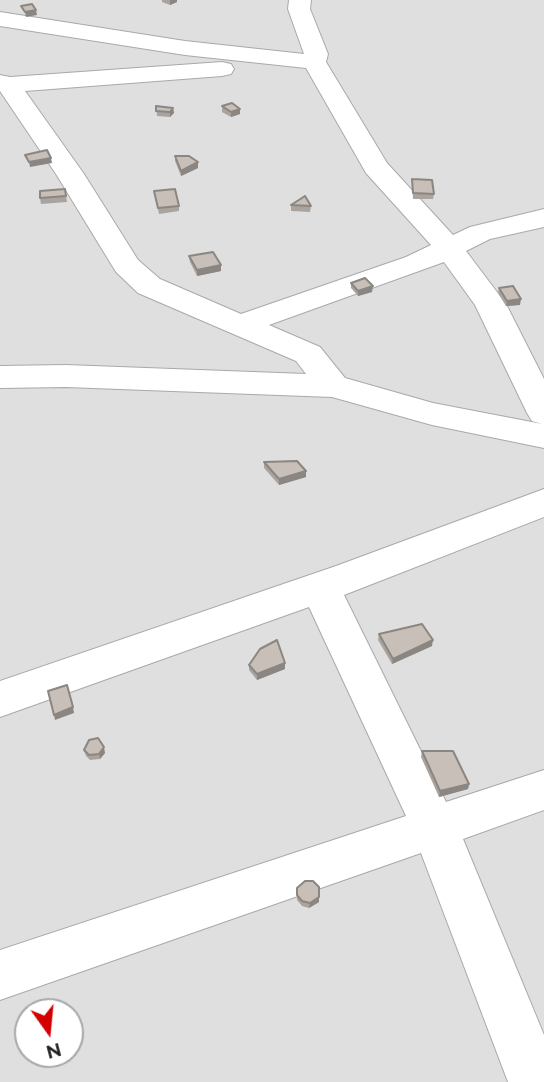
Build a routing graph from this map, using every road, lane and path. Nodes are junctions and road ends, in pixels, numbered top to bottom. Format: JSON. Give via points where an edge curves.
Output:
{"nodes":[{"id":1,"x":300,"y":0,"type":"edge"},
{"id":2,"x":0,"y":19,"type":"edge"},
{"id":3,"x":314,"y":62,"type":"junction"},
{"id":4,"x":4,"y":83,"type":"edge"},
{"id":5,"x":544,"y":218,"type":"edge"},
{"id":6,"x":448,"y":247,"type":"junction"},
{"id":7,"x":239,"y":325,"type":"junction"},
{"id":8,"x":0,"y":377,"type":"edge"},
{"id":9,"x":333,"y":386,"type":"junction"},
{"id":10,"x":544,"y":413,"type":"edge"},
{"id":11,"x":544,"y":436,"type":"edge"},
{"id":12,"x":544,"y":502,"type":"edge"},
{"id":13,"x":320,"y":587,"type":"junction"},
{"id":14,"x":0,"y":699,"type":"edge"},
{"id":15,"x":544,"y":790,"type":"edge"},
{"id":16,"x":434,"y":825,"type":"junction"},
{"id":17,"x":0,"y":975,"type":"edge"},
{"id":18,"x":536,"y":1082,"type":"edge"}],
"edges":[{"from":1,"to":3,"type":"street","via":[[299,9],[316,54]]},
{"from":2,"to":3,"type":"street"},
{"from":3,"to":4,"type":"street"},
{"from":3,"to":6,"type":"street","via":[[376,167]]},
{"from":4,"to":7,"type":"street","via":[[71,174],[127,266],[149,286]]},
{"from":5,"to":6,"type":"street","via":[[480,233]]},
{"from":6,"to":7,"type":"street"},
{"from":6,"to":10,"type":"street","via":[[489,304]]},
{"from":7,"to":9,"type":"street","via":[[308,354]]},
{"from":8,"to":9,"type":"street"},
{"from":9,"to":11,"type":"street","via":[[432,414]]},
{"from":12,"to":13,"type":"street"},
{"from":13,"to":14,"type":"street"},
{"from":13,"to":16,"type":"street"},
{"from":15,"to":16,"type":"street"},
{"from":16,"to":17,"type":"street"},
{"from":16,"to":18,"type":"street"}]}
